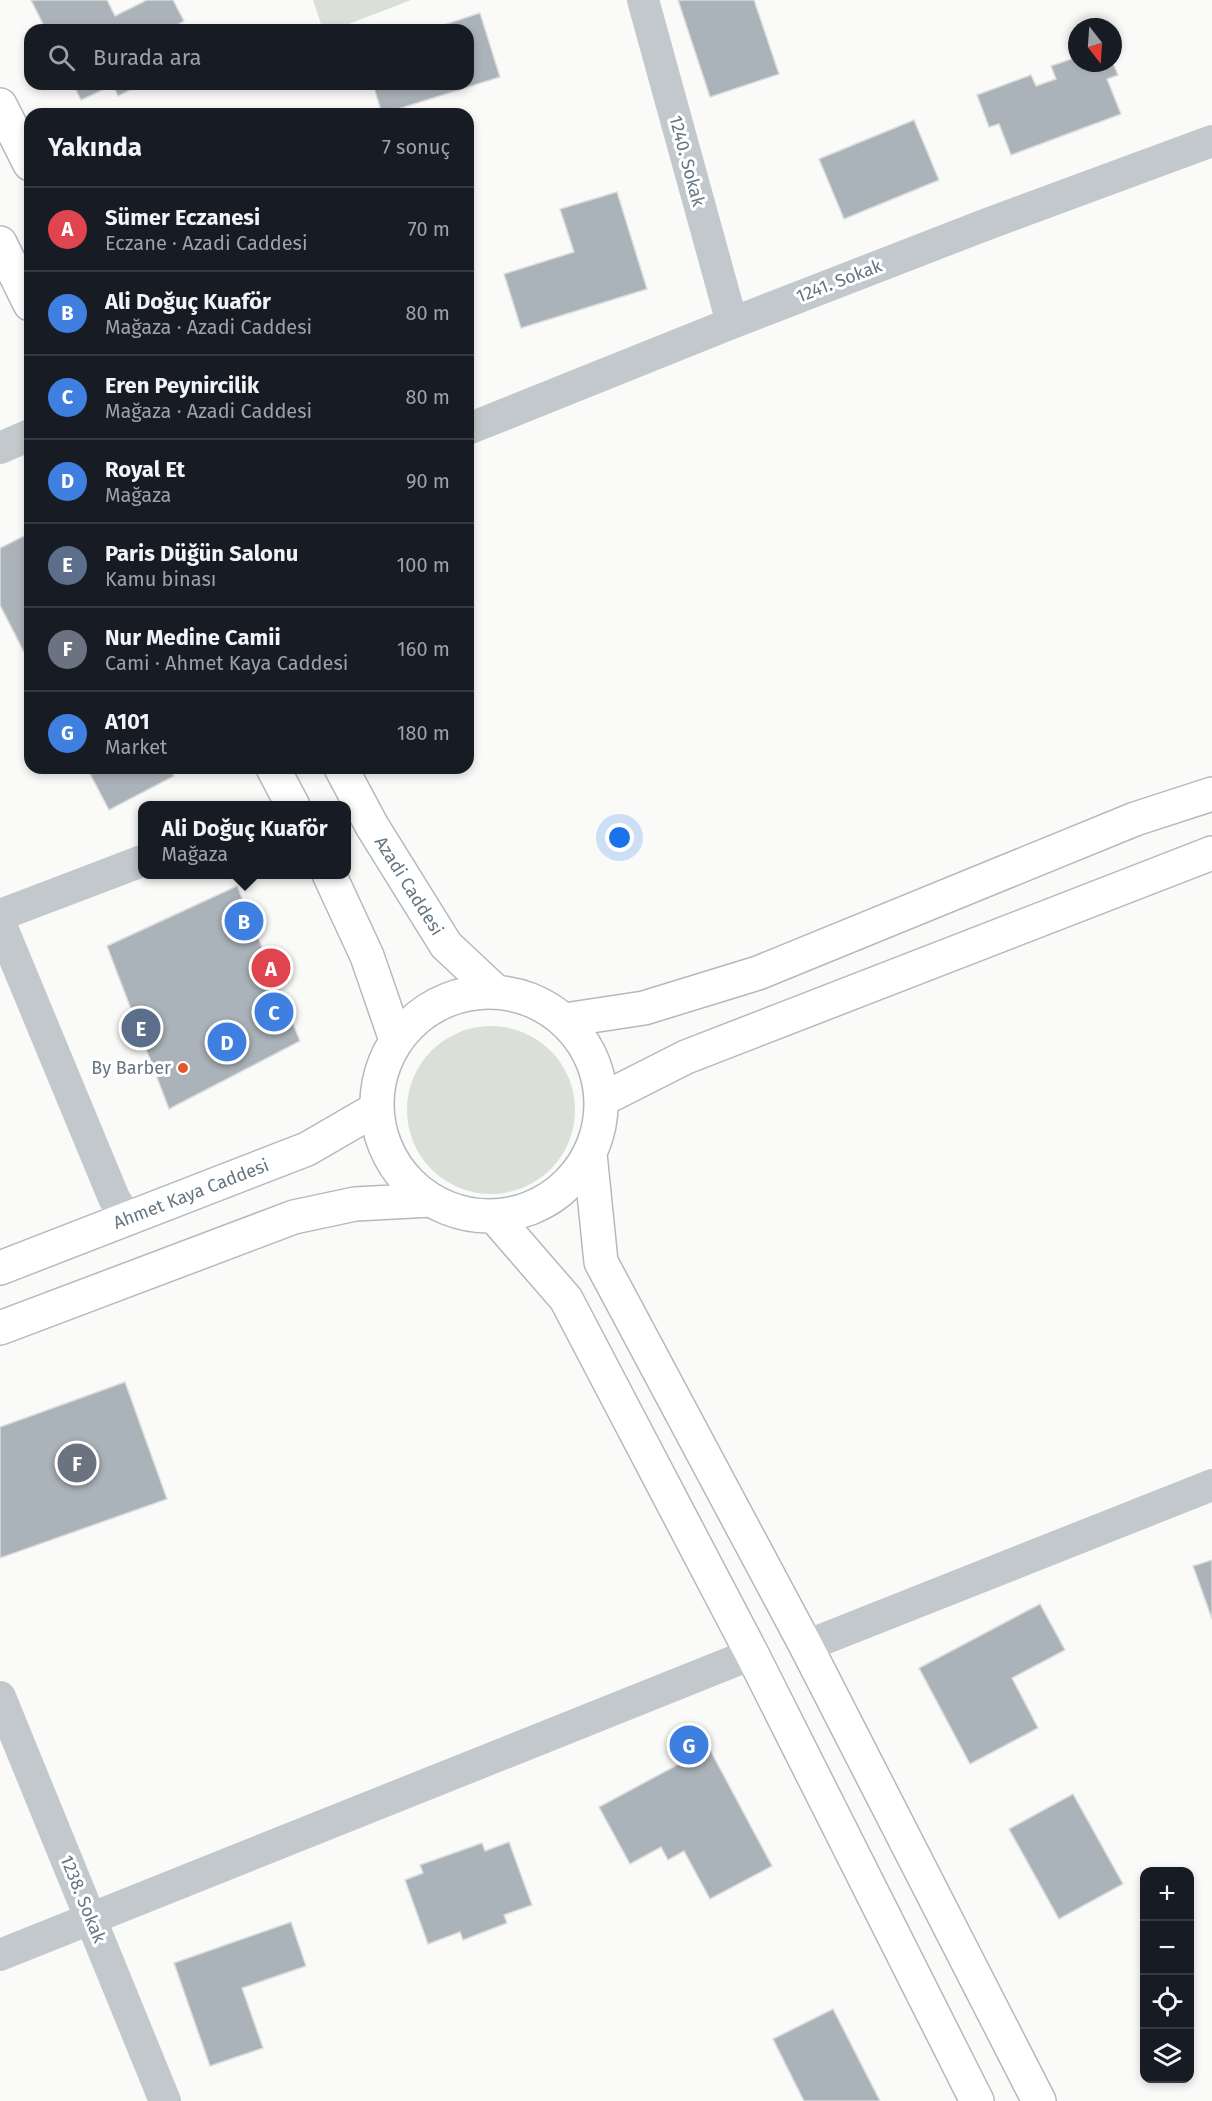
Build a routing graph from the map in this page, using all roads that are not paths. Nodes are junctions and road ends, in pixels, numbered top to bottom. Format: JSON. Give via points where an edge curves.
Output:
{"nodes":[{"id":1,"x":643,"y":0,"type":"edge"},
{"id":2,"x":0,"y":105,"type":"edge"},
{"id":3,"x":1212,"y":141,"type":"edge"},
{"id":4,"x":24,"y":152,"type":"edge"},
{"id":5,"x":0,"y":243,"type":"edge"},
{"id":6,"x":24,"y":292,"type":"edge"},
{"id":7,"x":732,"y":323,"type":"junction"},
{"id":8,"x":474,"y":427,"type":"edge"},
{"id":9,"x":24,"y":438,"type":"edge"},
{"id":10,"x":0,"y":448,"type":"edge"},
{"id":11,"x":276,"y":774,"type":"edge"},
{"id":12,"x":344,"y":774,"type":"edge"},
{"id":13,"x":1212,"y":794,"type":"edge"},
{"id":14,"x":289,"y":801,"type":"edge"},
{"id":15,"x":1212,"y":853,"type":"edge"},
{"id":16,"x":138,"y":863,"type":"edge"},
{"id":17,"x":331,"y":879,"type":"edge"},
{"id":18,"x":0,"y":915,"type":"edge"},
{"id":19,"x":0,"y":922,"type":"edge"},
{"id":20,"x":495,"y":991,"type":"junction"},
{"id":21,"x":565,"y":1020,"type":"junction"},
{"id":22,"x":396,"y":1040,"type":"junction"},
{"id":23,"x":601,"y":1100,"type":"junction"},
{"id":24,"x":376,"y":1110,"type":"junction"},
{"id":25,"x":590,"y":1154,"type":"junction"},
{"id":26,"x":430,"y":1200,"type":"junction"},
{"id":27,"x":494,"y":1216,"type":"junction"},
{"id":28,"x":127,"y":1219,"type":"junction"},
{"id":29,"x":0,"y":1268,"type":"edge"},
{"id":30,"x":0,"y":1328,"type":"edge"},
{"id":31,"x":1212,"y":1485,"type":"edge"},
{"id":32,"x":806,"y":1646,"type":"junction"},
{"id":33,"x":752,"y":1654,"type":"junction"},
{"id":34,"x":0,"y":1697,"type":"edge"},
{"id":35,"x":92,"y":1918,"type":"junction"},
{"id":36,"x":0,"y":1955,"type":"edge"},
{"id":37,"x":165,"y":2101,"type":"edge"},
{"id":38,"x":977,"y":2101,"type":"edge"},
{"id":39,"x":1039,"y":2101,"type":"edge"}],
"edges":[{"from":1,"to":7,"type":"street","name":"1240. Sokak"},
{"from":2,"to":4,"type":"main road"},
{"from":3,"to":7,"type":"street","name":"1241. Sokak"},
{"from":5,"to":6,"type":"main road"},
{"from":7,"to":8,"type":"street","name":"1241. Sokak"},
{"from":9,"to":10,"type":"street"},
{"from":11,"to":14,"type":"main road"},
{"from":12,"to":20,"type":"main road","name":"Azadi Caddesi","via":[[446,945]]},
{"from":13,"to":21,"type":"main road","via":[[1136,819],[758,973],[644,1008]]},
{"from":15,"to":23,"type":"main road","via":[[686,1057]]},
{"from":16,"to":18,"type":"street"},
{"from":17,"to":22,"type":"main road","via":[[367,956]]},
{"from":19,"to":28,"type":"street","via":[[114,1198]]},
{"from":20,"to":21,"type":"main road","via":[[532,1000]]},
{"from":20,"to":22,"type":"main road","via":[[457,996],[440,1004],[422,1013]]},
{"from":21,"to":23,"type":"main road","via":[[584,1043],[597,1070]]},
{"from":22,"to":24,"type":"main road","via":[[380,1073]]},
{"from":23,"to":25,"type":"main road","via":[[599,1127]]},
{"from":24,"to":26,"type":"main road","via":[[384,1145],[403,1176]]},
{"from":24,"to":28,"type":"main road","name":"Ahmet Kaya Caddesi","via":[[307,1149]]},
{"from":25,"to":27,"type":"main road","via":[[573,1178],[550,1197],[523,1210]]},
{"from":25,"to":32,"type":"main road","via":[[601,1262]]},
{"from":26,"to":27,"type":"main road","via":[[461,1212]]},
{"from":26,"to":30,"type":"main road","via":[[355,1204],[294,1217]]},
{"from":27,"to":33,"type":"main road","via":[[566,1299]]},
{"from":28,"to":29,"type":"main road","name":"Ahmet Kaya Caddesi"},
{"from":31,"to":32,"type":"street"},
{"from":32,"to":39,"type":"main road"},
{"from":33,"to":35,"type":"street"},
{"from":33,"to":38,"type":"main road"},
{"from":34,"to":35,"type":"street","name":"1238. Sokak"},
{"from":35,"to":36,"type":"street"},
{"from":35,"to":37,"type":"street","name":"1238. Sokak"}]}
